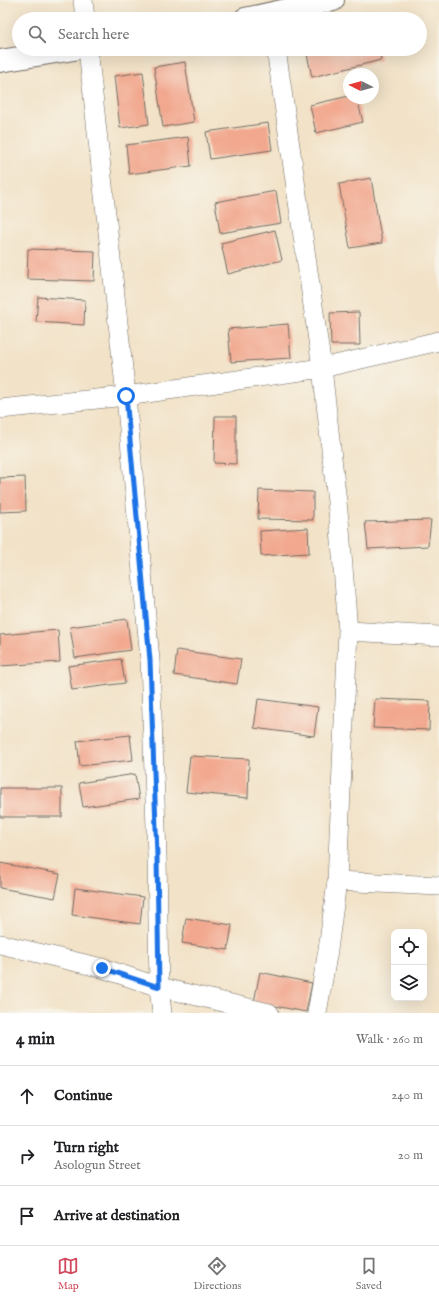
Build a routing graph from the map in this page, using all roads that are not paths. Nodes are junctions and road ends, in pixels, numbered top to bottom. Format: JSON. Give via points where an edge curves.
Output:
{"nodes":[{"id":1,"x":83,"y":0,"type":"edge"},
{"id":2,"x":333,"y":0,"type":"edge"},
{"id":3,"x":270,"y":11,"type":"edge"},
{"id":4,"x":84,"y":12,"type":"edge"},
{"id":5,"x":34,"y":56,"type":"edge"},
{"id":6,"x":89,"y":56,"type":"edge"},
{"id":7,"x":277,"y":56,"type":"edge"},
{"id":8,"x":0,"y":62,"type":"edge"},
{"id":9,"x":439,"y":341,"type":"edge"},
{"id":10,"x":322,"y":368,"type":"junction"},
{"id":11,"x":126,"y":396,"type":"junction"},
{"id":12,"x":0,"y":409,"type":"edge"},
{"id":13,"x":348,"y":631,"type":"junction"},
{"id":14,"x":439,"y":636,"type":"edge"},
{"id":15,"x":337,"y":881,"type":"junction"},
{"id":16,"x":439,"y":886,"type":"edge"},
{"id":17,"x":0,"y":944,"type":"edge"},
{"id":18,"x":159,"y":987,"type":"junction"},
{"id":19,"x":162,"y":1013,"type":"edge"},
{"id":20,"x":269,"y":1013,"type":"edge"},
{"id":21,"x":317,"y":1013,"type":"edge"}],
"edges":[{"from":1,"to":4,"type":"street"},
{"from":2,"to":3,"type":"street"},
{"from":5,"to":8,"type":"street"},
{"from":6,"to":11,"type":"street"},
{"from":7,"to":10,"type":"street"},
{"from":9,"to":10,"type":"street"},
{"from":10,"to":11,"type":"street"},
{"from":10,"to":13,"type":"street","via":[[340,529]]},
{"from":11,"to":12,"type":"street"},
{"from":11,"to":18,"type":"street","via":[[150,660]]},
{"from":13,"to":14,"type":"street"},
{"from":13,"to":15,"type":"street"},
{"from":15,"to":16,"type":"street"},
{"from":15,"to":21,"type":"street"},
{"from":17,"to":18,"type":"street","via":[[102,968]]},
{"from":18,"to":19,"type":"street"},
{"from":18,"to":20,"type":"street"}]}
